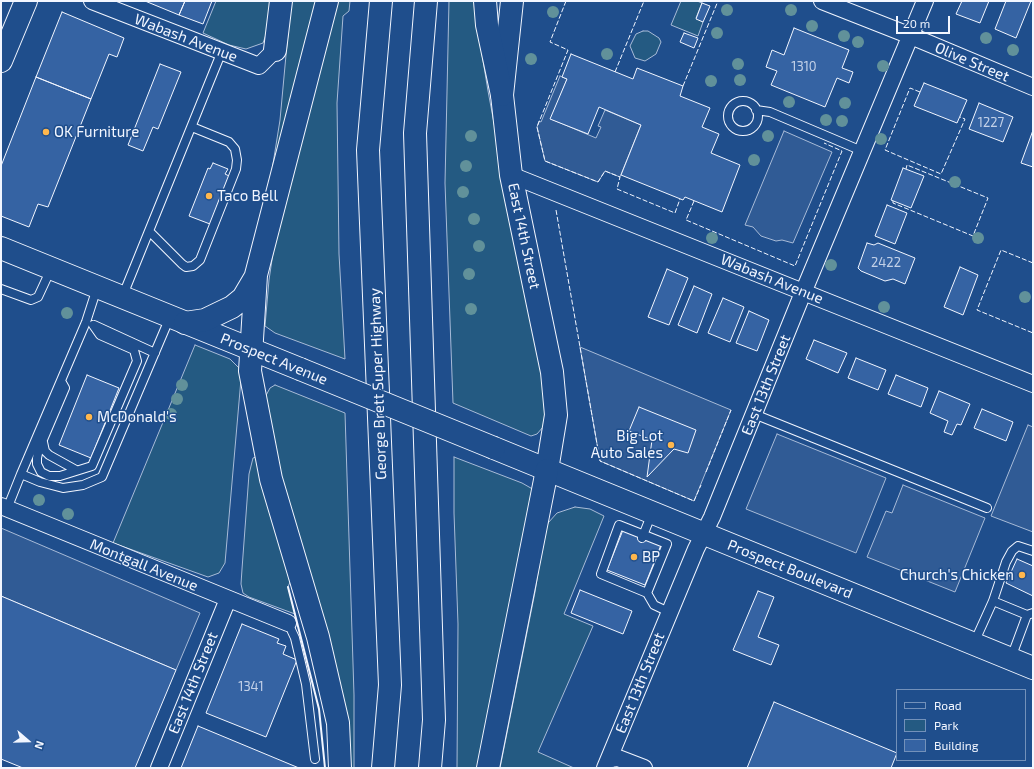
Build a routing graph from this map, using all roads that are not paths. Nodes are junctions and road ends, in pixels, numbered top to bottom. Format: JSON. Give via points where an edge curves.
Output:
{"nodes":[{"id":1,"x":26,"y":1,"type":"edge"},
{"id":2,"x":92,"y":1,"type":"edge"},
{"id":3,"x":281,"y":1,"type":"edge"},
{"id":4,"x":327,"y":1,"type":"edge"},
{"id":5,"x":381,"y":1,"type":"edge"},
{"id":6,"x":426,"y":1,"type":"edge"},
{"id":7,"x":485,"y":1,"type":"edge"},
{"id":8,"x":512,"y":1,"type":"edge"},
{"id":9,"x":822,"y":1,"type":"edge"},
{"id":10,"x":925,"y":1,"type":"edge"},
{"id":11,"x":911,"y":36,"type":"junction"},
{"id":12,"x":275,"y":50,"type":"joint"},
{"id":13,"x":222,"y":52,"type":"junction"},
{"id":14,"x":1,"y":61,"type":"edge"},
{"id":15,"x":1033,"y":87,"type":"edge"},
{"id":16,"x":502,"y":95,"type":"junction"},
{"id":17,"x":756,"y":110,"type":"dead end"},
{"id":18,"x":192,"y":127,"type":"junction"},
{"id":19,"x":862,"y":151,"type":"junction"},
{"id":20,"x":511,"y":175,"type":"junction"},
{"id":21,"x":149,"y":231,"type":"junction"},
{"id":22,"x":1,"y":248,"type":"edge"},
{"id":23,"x":51,"y":268,"type":"junction"},
{"id":24,"x":256,"y":275,"type":"junction"},
{"id":25,"x":98,"y":287,"type":"junction"},
{"id":26,"x":1,"y":289,"type":"edge"},
{"id":27,"x":804,"y":292,"type":"junction"},
{"id":28,"x":122,"y":297,"type":"junction"},
{"id":29,"x":178,"y":320,"type":"junction"},
{"id":30,"x":89,"y":323,"type":"junction"},
{"id":31,"x":252,"y":350,"type":"junction"},
{"id":32,"x":155,"y":353,"type":"junction"},
{"id":33,"x":61,"y":380,"type":"junction"},
{"id":34,"x":1033,"y":384,"type":"edge"},
{"id":35,"x":754,"y":414,"type":"junction"},
{"id":36,"x":43,"y":441,"type":"junction"},
{"id":37,"x":76,"y":470,"type":"junction"},
{"id":38,"x":547,"y":470,"type":"junction"},
{"id":39,"x":21,"y":474,"type":"junction"},
{"id":40,"x":4,"y":508,"type":"edge"},
{"id":41,"x":987,"y":508,"type":"dead end"},
{"id":42,"x":652,"y":513,"type":"junction"},
{"id":43,"x":702,"y":534,"type":"junction"},
{"id":44,"x":643,"y":536,"type":"junction"},
{"id":45,"x":1033,"y":550,"type":"edge"},
{"id":46,"x":647,"y":593,"type":"junction"},
{"id":47,"x":228,"y":599,"type":"junction"},
{"id":48,"x":993,"y":601,"type":"junction"},
{"id":49,"x":669,"y":612,"type":"junction"},
{"id":50,"x":1030,"y":614,"type":"edge"},
{"id":51,"x":288,"y":623,"type":"joint"},
{"id":52,"x":973,"y":644,"type":"junction"},
{"id":53,"x":1010,"y":659,"type":"junction"},
{"id":54,"x":1033,"y":668,"type":"edge"},
{"id":55,"x":315,"y":759,"type":"dead end"},
{"id":56,"x":607,"y":763,"type":"edge"},
{"id":57,"x":159,"y":768,"type":"edge"},
{"id":58,"x":340,"y":768,"type":"edge"},
{"id":59,"x":383,"y":768,"type":"edge"},
{"id":60,"x":430,"y":768,"type":"edge"},
{"id":61,"x":488,"y":768,"type":"edge"},
{"id":62,"x":644,"y":768,"type":"edge"}],
"edges":[{"from":1,"to":14,"type":"main road"},
{"from":2,"to":13,"type":"street","name":"Wabash Avenue"},
{"from":3,"to":12,"type":"main road"},
{"from":4,"to":24,"type":"main road"},
{"from":5,"to":59,"type":"main road","name":"George Brett Super Highway","via":[[368,150],[390,685]]},
{"from":6,"to":60,"type":"main road","via":[[415,133],[434,720]]},
{"from":7,"to":16,"type":"main road","via":[[486,25]]},
{"from":8,"to":16,"type":"main road","name":"East 14th Street"},
{"from":9,"to":11,"type":"street","name":"Olive Street"},
{"from":10,"to":11,"type":"street","name":"East 13th Street"},
{"from":11,"to":15,"type":"street","name":"Olive Street"},
{"from":11,"to":19,"type":"street","name":"East 13th Street"},
{"from":12,"to":13,"type":"street","name":"Wabash Avenue","via":[[259,66]]},
{"from":13,"to":18,"type":"lane"},
{"from":16,"to":20,"type":"main road","name":"East 14th Street"},
{"from":17,"to":19,"type":"lane","via":[[770,112]]},
{"from":18,"to":21,"type":"lane"},
{"from":18,"to":21,"type":"lane","via":[[229,142],[235,149],[237,160],[236,169],[200,260],[193,266],[186,267]]},
{"from":19,"to":27,"type":"street","name":"East 13th Street"},
{"from":20,"to":27,"type":"street","name":"Wabash Avenue"},
{"from":20,"to":38,"type":"main road","name":"East 14th Street","via":[[552,372],[556,414]]},
{"from":21,"to":28,"type":"lane"},
{"from":22,"to":23,"type":"main road","name":"Prospect Avenue"},
{"from":23,"to":25,"type":"main road","name":"Prospect Avenue"},
{"from":23,"to":26,"type":"lane","via":[[38,297],[31,300]]},
{"from":24,"to":29,"type":"main road","via":[[243,298],[232,308],[205,320]]},
{"from":24,"to":31,"type":"main road"},
{"from":25,"to":28,"type":"main road","name":"Prospect Avenue"},
{"from":25,"to":30,"type":"lane"},
{"from":27,"to":34,"type":"street","name":"Wabash Avenue"},
{"from":27,"to":35,"type":"street","name":"East 13th Street"},
{"from":28,"to":29,"type":"main road","name":"Prospect Avenue"},
{"from":29,"to":31,"type":"main road","name":"Prospect Avenue"},
{"from":29,"to":32,"type":"lane"},
{"from":30,"to":32,"type":"lane"},
{"from":30,"to":33,"type":"lane"},
{"from":30,"to":37,"type":"lane","via":[[100,335],[134,350],[137,361],[92,466]]},
{"from":31,"to":38,"type":"main road","name":"Prospect Avenue","bridge":true},
{"from":31,"to":58,"type":"main road","via":[[250,371],[271,479],[318,636],[338,723]]},
{"from":32,"to":39,"type":"lane","via":[[102,477],[83,485],[63,488]]},
{"from":33,"to":36,"type":"lane","via":[[65,388]]},
{"from":33,"to":39,"type":"lane"},
{"from":35,"to":41,"type":"lane"},
{"from":35,"to":43,"type":"street","name":"East 13th Street","via":[[712,517]]},
{"from":36,"to":37,"type":"lane","via":[[45,451],[49,455]]},
{"from":36,"to":37,"type":"lane","via":[[37,458],[41,472],[49,476],[60,476]]},
{"from":38,"to":42,"type":"main road","name":"Prospect Boulevard"},
{"from":38,"to":61,"type":"main road","name":"East 14th Street"},
{"from":39,"to":40,"type":"lane"},
{"from":40,"to":47,"type":"street","name":"Montgall Avenue"},
{"from":42,"to":43,"type":"main road","name":"Prospect Boulevard"},
{"from":42,"to":44,"type":"lane"},
{"from":43,"to":49,"type":"street","name":"East 13th Street"},
{"from":43,"to":52,"type":"main road","name":"Prospect Boulevard"},
{"from":44,"to":46,"type":"lane","via":[[667,544]]},
{"from":44,"to":46,"type":"lane","via":[[619,525],[601,574],[624,581]]},
{"from":45,"to":48,"type":"lane","via":[[1018,546],[1012,551]]},
{"from":46,"to":49,"type":"lane","via":[[654,605]]},
{"from":47,"to":51,"type":"street","name":"Montgall Avenue"},
{"from":47,"to":57,"type":"street","name":"East 14th Street"},
{"from":48,"to":50,"type":"lane"},
{"from":48,"to":52,"type":"lane"},
{"from":49,"to":56,"type":"street","name":"East 13th Street"},
{"from":50,"to":53,"type":"lane"},
{"from":51,"to":55,"type":"lane","via":[[295,638],[306,684]]},
{"from":52,"to":53,"type":"main road","name":"Prospect Boulevard"},
{"from":53,"to":54,"type":"main road","name":"Prospect Boulevard"},
{"from":56,"to":62,"type":"street","via":[[618,758]]}]}
